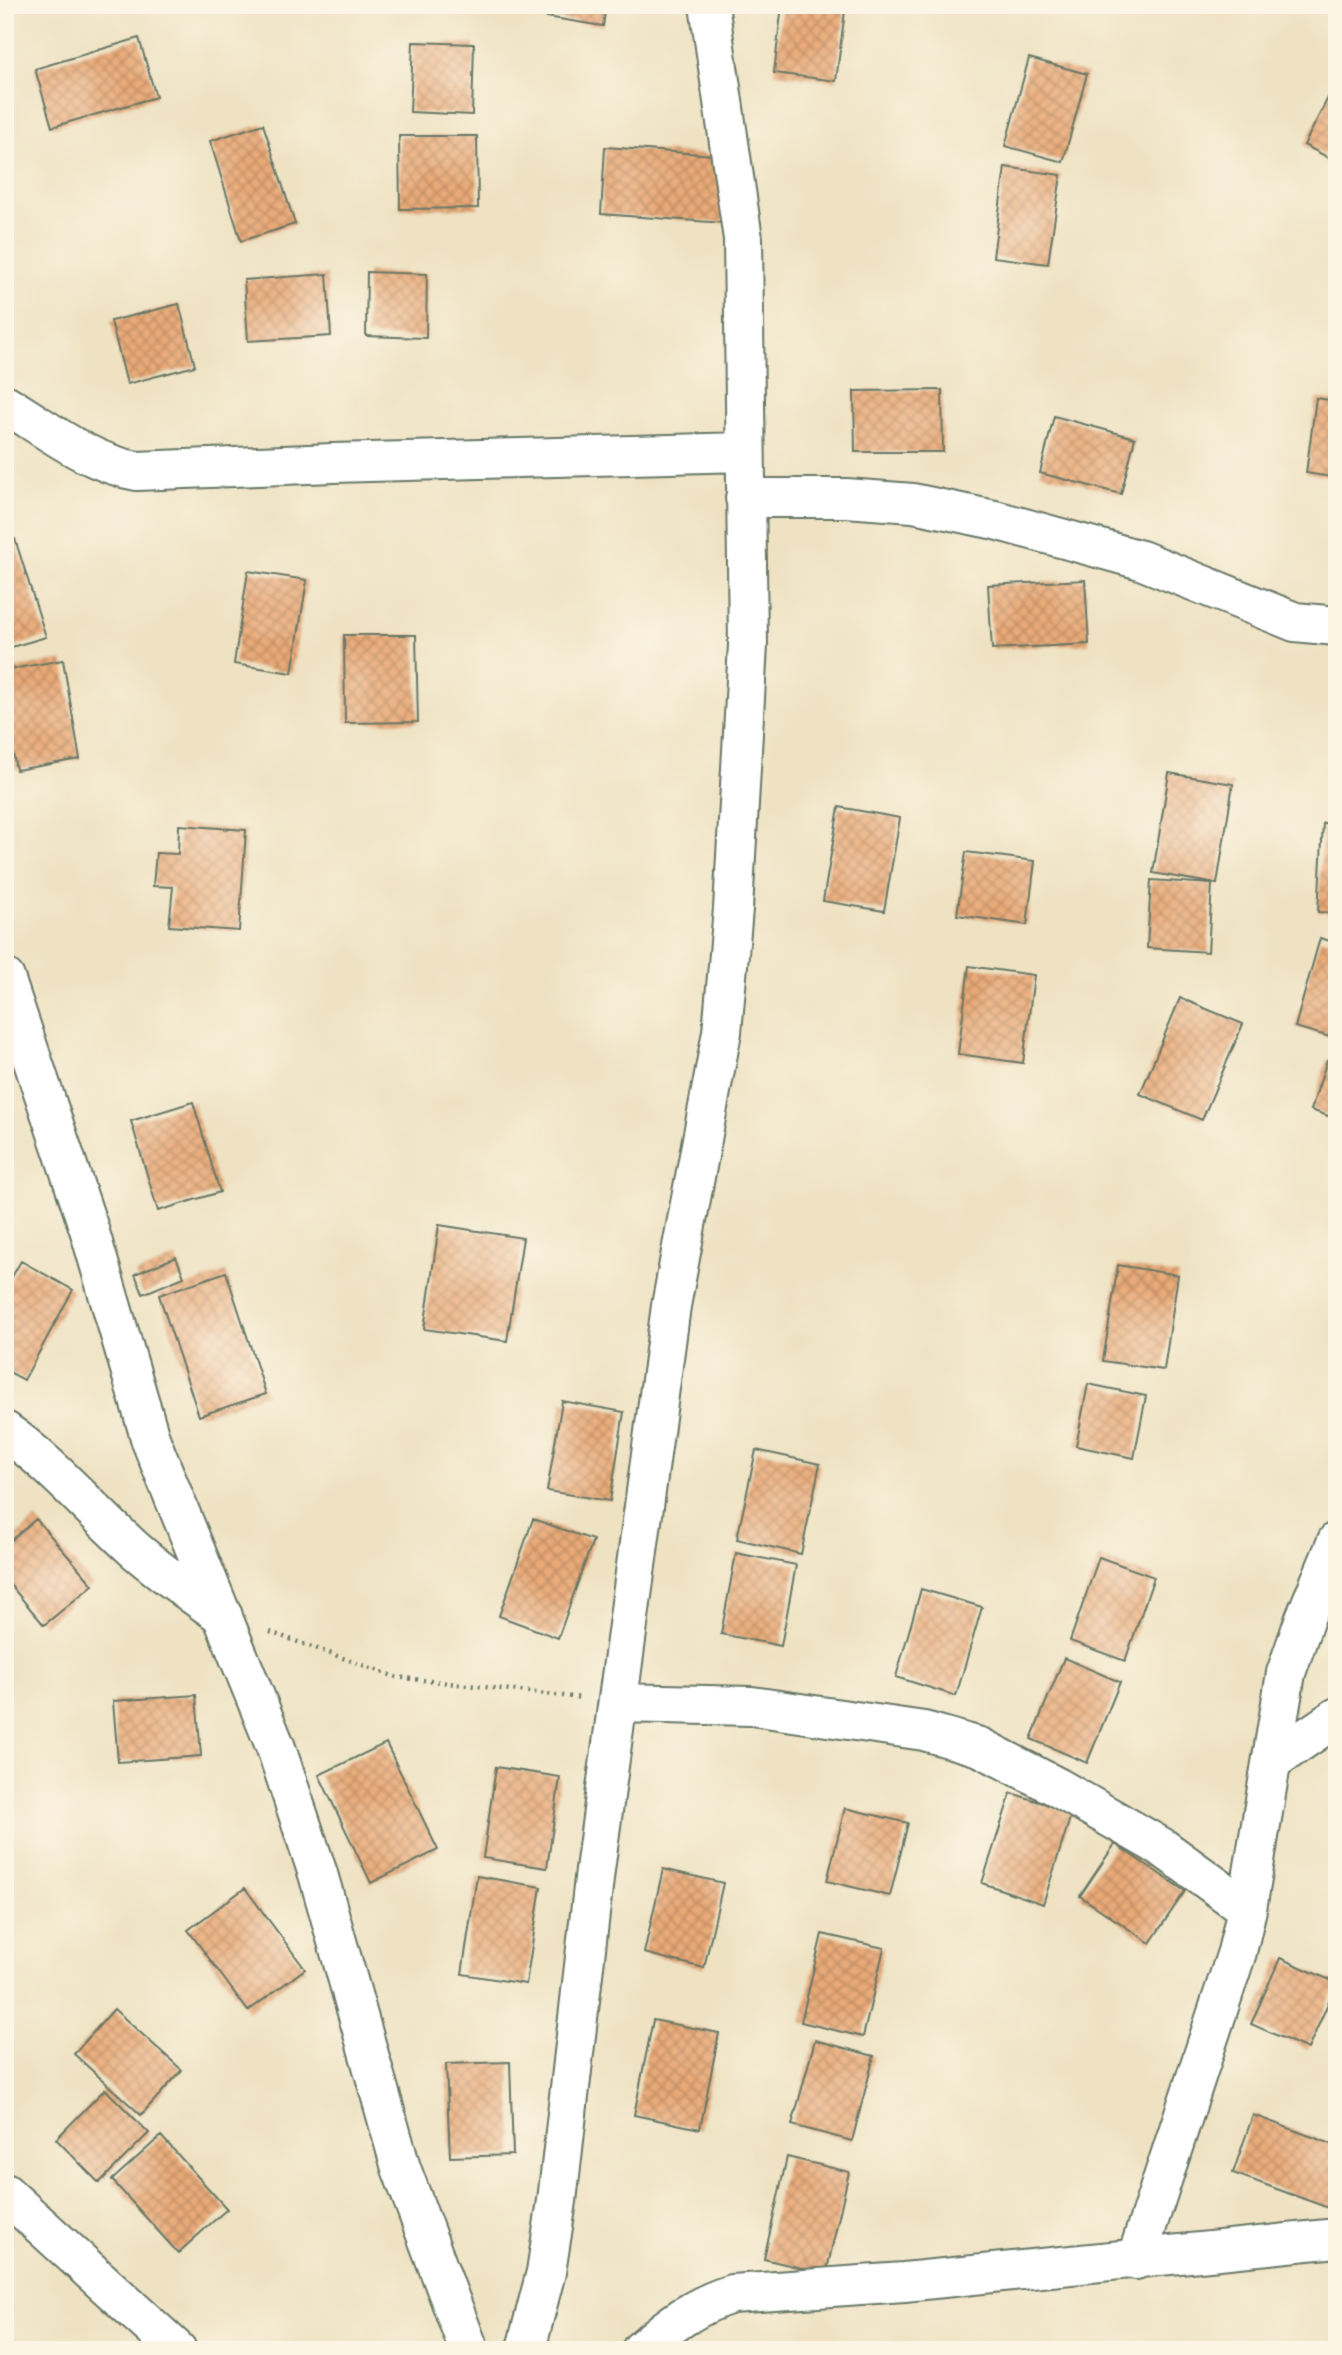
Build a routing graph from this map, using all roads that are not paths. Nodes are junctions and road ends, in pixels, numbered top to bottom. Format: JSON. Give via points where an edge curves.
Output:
{"nodes":[{"id":1,"x":709,"y":5,"type":"edge"},
{"id":2,"x":5,"y":404,"type":"edge"},
{"id":3,"x":745,"y":452,"type":"junction"},
{"id":4,"x":746,"y":498,"type":"junction"},
{"id":5,"x":1337,"y":626,"type":"edge"},
{"id":6,"x":5,"y":978,"type":"edge"},
{"id":7,"x":5,"y":1431,"type":"edge"},
{"id":8,"x":1337,"y":1541,"type":"edge"},
{"id":9,"x":223,"y":1616,"type":"junction"},
{"id":10,"x":618,"y":1703,"type":"junction"},
{"id":11,"x":1337,"y":1717,"type":"edge"},
{"id":12,"x":1272,"y":1760,"type":"junction"},
{"id":13,"x":1247,"y":1909,"type":"junction"},
{"id":14,"x":5,"y":2193,"type":"edge"},
{"id":15,"x":1337,"y":2238,"type":"edge"},
{"id":16,"x":1136,"y":2260,"type":"junction"},
{"id":17,"x":527,"y":2349,"type":"edge"},
{"id":18,"x":177,"y":2350,"type":"edge"},
{"id":19,"x":469,"y":2350,"type":"edge"},
{"id":20,"x":641,"y":2350,"type":"edge"}],
"edges":[{"from":1,"to":3,"type":"street","via":[[743,240]]},
{"from":2,"to":3,"type":"street","via":[[89,455],[137,471]]},
{"from":3,"to":4,"type":"street"},
{"from":4,"to":5,"type":"street","via":[[913,503],[995,520],[1141,560],[1295,622]]},
{"from":4,"to":10,"type":"street","via":[[748,645],[722,1032],[671,1306]]},
{"from":6,"to":9,"type":"street","via":[[89,1228],[151,1441]]},
{"from":7,"to":9,"type":"street","via":[[133,1548]]},
{"from":8,"to":12,"type":"street","via":[[1286,1673]]},
{"from":9,"to":19,"type":"street","via":[[276,1748],[318,1874],[401,2168]]},
{"from":10,"to":13,"type":"street","via":[[752,1706],[924,1731],[980,1747],[1163,1848]]},
{"from":10,"to":17,"type":"street","via":[[557,2201]]},
{"from":11,"to":12,"type":"street"},
{"from":12,"to":13,"type":"street"},
{"from":13,"to":16,"type":"street"},
{"from":14,"to":18,"type":"street"},
{"from":15,"to":16,"type":"street"},
{"from":16,"to":20,"type":"street","via":[[732,2294],[688,2312]]}]}
